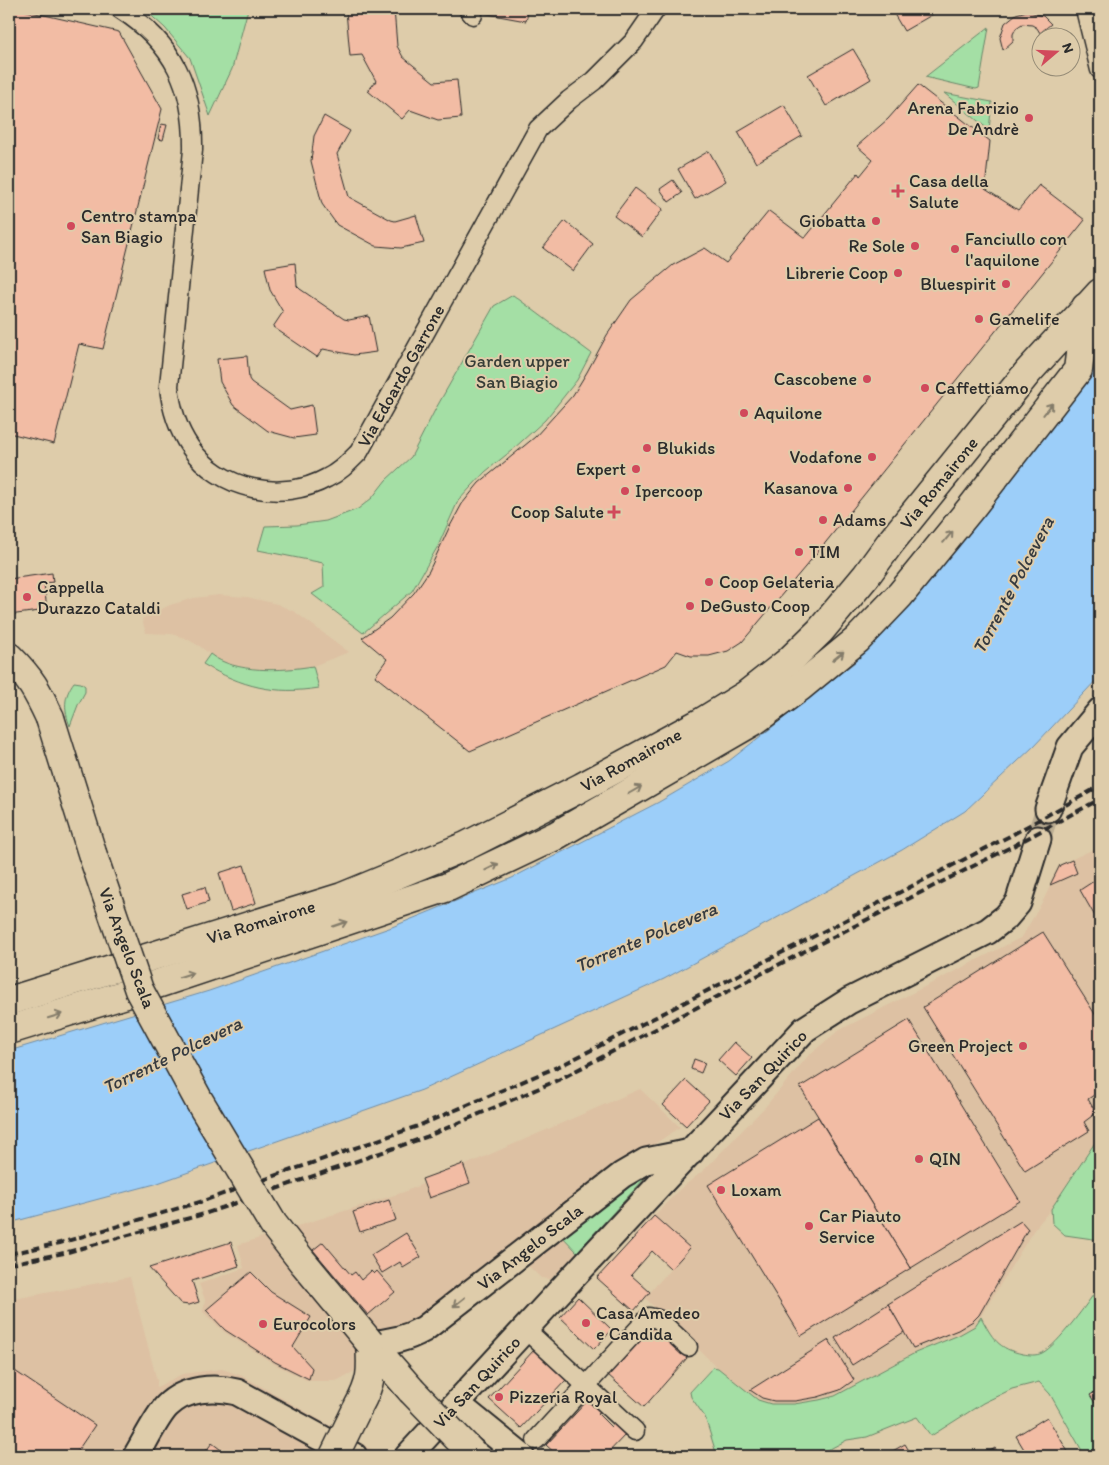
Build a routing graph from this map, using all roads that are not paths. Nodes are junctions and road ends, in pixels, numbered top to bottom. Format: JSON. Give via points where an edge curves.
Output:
{"nodes":[{"id":1,"x":120,"y":9,"type":"edge"},
{"id":2,"x":656,"y":9,"type":"edge"},
{"id":3,"x":1085,"y":9,"type":"edge"},
{"id":4,"x":1100,"y":70,"type":"edge"},
{"id":5,"x":1093,"y":300,"type":"edge"},
{"id":6,"x":9,"y":657,"type":"edge"},
{"id":7,"x":1100,"y":712,"type":"edge"},
{"id":8,"x":1048,"y":809,"type":"tunnel mouth"},
{"id":9,"x":1038,"y":839,"type":"tunnel mouth"},
{"id":10,"x":139,"y":990,"type":"junction"},
{"id":11,"x":9,"y":1000,"type":"edge"},
{"id":12,"x":9,"y":1030,"type":"edge"},
{"id":13,"x":691,"y":1152,"type":"junction"},
{"id":14,"x":525,"y":1329,"type":"junction"},
{"id":15,"x":370,"y":1343,"type":"junction"},
{"id":16,"x":688,"y":1347,"type":"dead end"},
{"id":17,"x":586,"y":1386,"type":"junction"},
{"id":18,"x":411,"y":1390,"type":"junction"},
{"id":19,"x":457,"y":1404,"type":"junction"},
{"id":20,"x":358,"y":1407,"type":"junction"},
{"id":21,"x":635,"y":1431,"type":"dead end"},
{"id":22,"x":528,"y":1448,"type":"edge"},
{"id":23,"x":136,"y":1456,"type":"edge"},
{"id":24,"x":334,"y":1456,"type":"edge"},
{"id":25,"x":354,"y":1456,"type":"edge"},
{"id":26,"x":408,"y":1456,"type":"edge"},
{"id":27,"x":473,"y":1456,"type":"edge"}],
"edges":[{"from":1,"to":2,"type":"street","name":"Via Edoardo Garrone","via":[[144,26],[164,47],[179,72],[191,107],[193,150],[170,386],[174,416],[190,448],[222,476],[248,487],[285,491],[326,479],[359,452],[538,129],[634,41]]},
{"from":3,"to":4,"type":"street"},
{"from":10,"to":5,"type":"main road","one_way":true,"via":[[448,888],[555,836],[754,721],[857,640],[900,595],[971,508],[1078,370]]},
{"from":5,"to":11,"type":"main road","name":"Via Romairone","via":[[1028,372],[820,631],[788,662],[746,695],[582,787],[457,849],[342,897]]},
{"from":6,"to":10,"type":"main road","name":"Via Angelo Scala","bridge":true,"via":[[38,690],[50,718]]},
{"from":7,"to":8,"type":"main road","via":[[1070,747]]},
{"from":9,"to":13,"type":"main road","name":"Via San Quirico","via":[[1018,903],[1006,917],[988,931],[849,1001],[805,1029]]},
{"from":12,"to":10,"type":"main road","one_way":true},
{"from":10,"to":15,"type":"main road","name":"Via Angelo Scala","bridge":true,"via":[[198,1099],[273,1224]]},
{"from":13,"to":14,"type":"main road","name":"Via San Quirico"},
{"from":13,"to":15,"type":"main road","name":"Via Angelo Scala","one_way":true,"via":[[646,1161],[622,1175],[424,1330],[389,1343]]},
{"from":14,"to":17,"type":"street","name":"Via San Quirico"},
{"from":14,"to":19,"type":"main road","name":"Via San Quirico"},
{"from":15,"to":18,"type":"main road","name":"Via Angelo Scala"},
{"from":15,"to":20,"type":"main road","via":[[371,1375]]},
{"from":16,"to":17,"type":"street","via":[[658,1319],[649,1317]]},
{"from":17,"to":21,"type":"street","name":"Via San Quirico"},
{"from":17,"to":22,"type":"street"},
{"from":18,"to":20,"type":"main road","via":[[390,1389]]},
{"from":18,"to":27,"type":"main road","name":"Via Angelo Scala","bridge":true},
{"from":19,"to":22,"type":"main road"},
{"from":19,"to":26,"type":"main road","name":"Via San Quirico"},
{"from":20,"to":24,"type":"main road","bridge":true},
{"from":23,"to":25,"type":"main road","via":[[166,1407],[188,1393],[218,1388],[238,1392]]}]}
